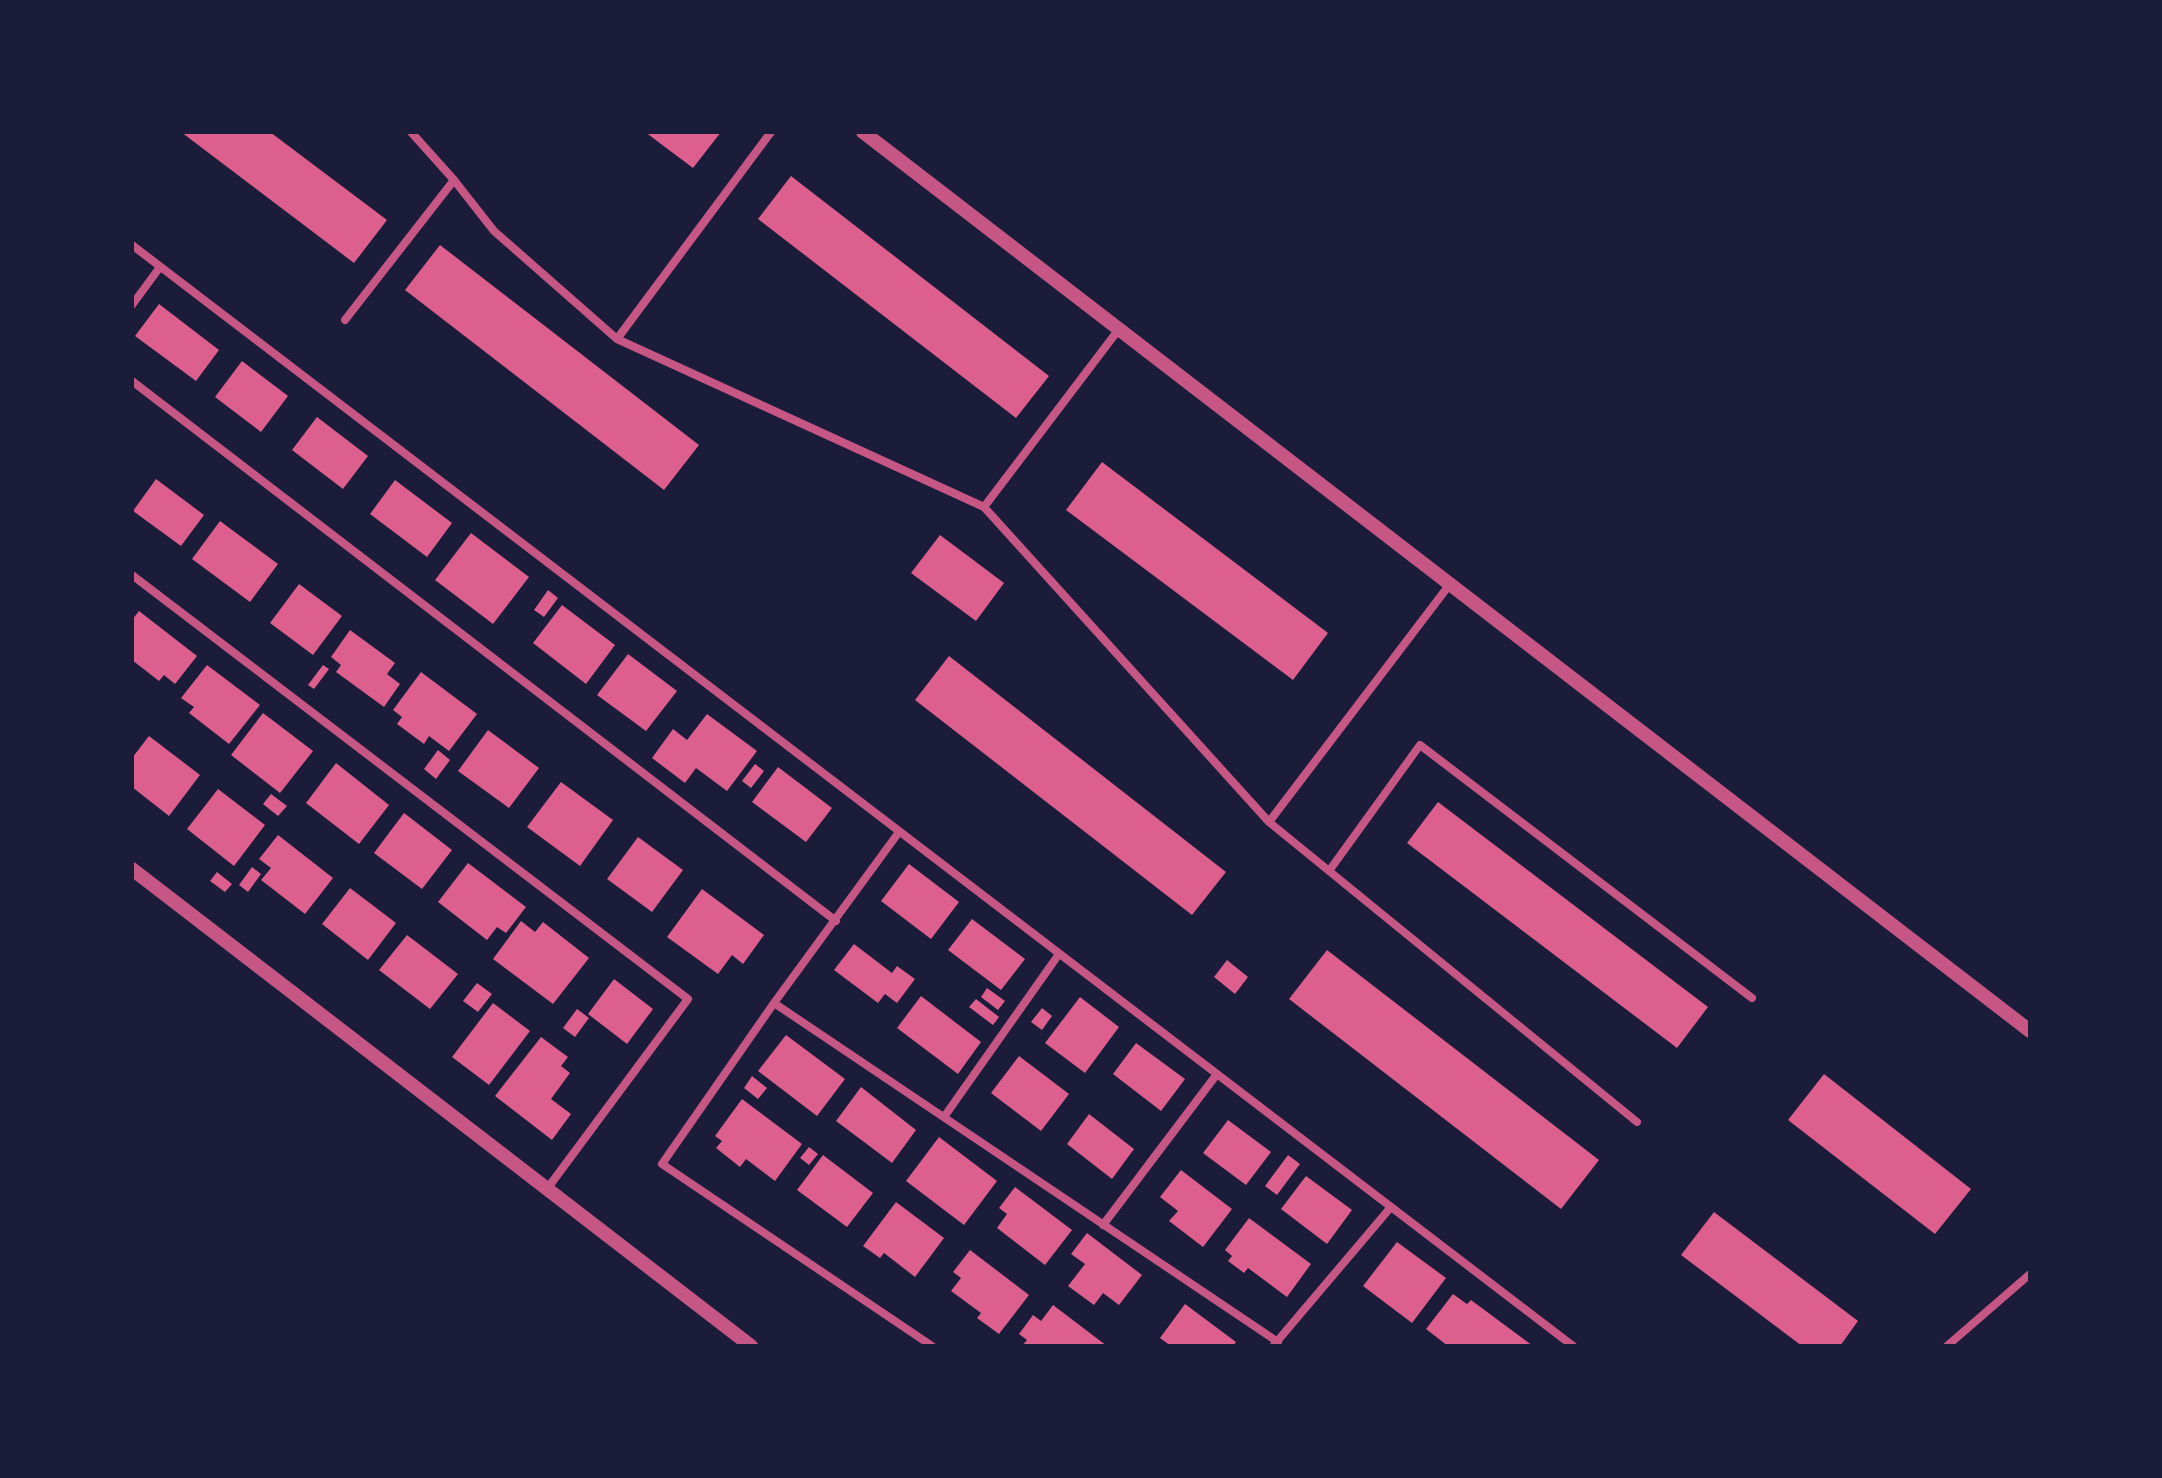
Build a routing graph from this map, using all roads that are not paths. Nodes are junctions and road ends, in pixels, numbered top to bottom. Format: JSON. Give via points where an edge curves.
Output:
{"nodes":[{"id":1,"x":411,"y":132,"type":"edge"},
{"id":2,"x":771,"y":132,"type":"edge"},
{"id":3,"x":863,"y":132,"type":"edge"},
{"id":4,"x":454,"y":180,"type":"junction"},
{"id":5,"x":132,"y":245,"type":"edge"},
{"id":6,"x":160,"y":267,"type":"junction"},
{"id":7,"x":132,"y":305,"type":"edge"},
{"id":8,"x":345,"y":320,"type":"dead end"},
{"id":9,"x":1119,"y":329,"type":"junction"},
{"id":10,"x":617,"y":339,"type":"junction"},
{"id":11,"x":132,"y":381,"type":"edge"},
{"id":12,"x":984,"y":507,"type":"junction"},
{"id":13,"x":132,"y":575,"type":"edge"},
{"id":14,"x":1450,"y":584,"type":"junction"},
{"id":15,"x":1269,"y":822,"type":"junction"},
{"id":16,"x":899,"y":832,"type":"junction"},
{"id":17,"x":132,"y":869,"type":"edge"},
{"id":18,"x":1329,"y":871,"type":"junction"},
{"id":19,"x":836,"y":921,"type":"junction"},
{"id":20,"x":1059,"y":954,"type":"junction"},
{"id":21,"x":1752,"y":998,"type":"dead end"},
{"id":22,"x":774,"y":1003,"type":"junction"},
{"id":23,"x":2030,"y":1031,"type":"edge"},
{"id":24,"x":1217,"y":1074,"type":"junction"},
{"id":25,"x":944,"y":1117,"type":"junction"},
{"id":26,"x":1637,"y":1122,"type":"dead end"},
{"id":27,"x":547,"y":1189,"type":"junction"},
{"id":28,"x":1391,"y":1207,"type":"junction"},
{"id":29,"x":1103,"y":1225,"type":"junction"},
{"id":30,"x":2030,"y":1274,"type":"edge"},
{"id":31,"x":1276,"y":1344,"type":"edge"},
{"id":32,"x":751,"y":1346,"type":"edge"},
{"id":33,"x":932,"y":1346,"type":"edge"},
{"id":34,"x":1573,"y":1346,"type":"edge"},
{"id":35,"x":1947,"y":1346,"type":"edge"}],
"edges":[{"from":1,"to":4,"type":"street"},
{"from":2,"to":10,"type":"street"},
{"from":3,"to":9,"type":"street"},
{"from":4,"to":8,"type":"street"},
{"from":4,"to":10,"type":"street","via":[[494,231]]},
{"from":5,"to":6,"type":"street"},
{"from":6,"to":7,"type":"street"},
{"from":6,"to":16,"type":"street"},
{"from":9,"to":12,"type":"street"},
{"from":9,"to":14,"type":"street"},
{"from":10,"to":12,"type":"street"},
{"from":11,"to":19,"type":"street"},
{"from":12,"to":15,"type":"street"},
{"from":13,"to":27,"type":"street","via":[[688,999]]},
{"from":14,"to":15,"type":"street"},
{"from":14,"to":23,"type":"street"},
{"from":15,"to":18,"type":"street"},
{"from":16,"to":19,"type":"street"},
{"from":16,"to":20,"type":"street"},
{"from":17,"to":27,"type":"street"},
{"from":18,"to":21,"type":"street","via":[[1420,745]]},
{"from":18,"to":26,"type":"street"},
{"from":19,"to":22,"type":"street"},
{"from":20,"to":24,"type":"street"},
{"from":20,"to":25,"type":"street"},
{"from":22,"to":25,"type":"street"},
{"from":22,"to":33,"type":"street","via":[[662,1164]]},
{"from":24,"to":28,"type":"street"},
{"from":24,"to":29,"type":"street"},
{"from":25,"to":29,"type":"street"},
{"from":27,"to":32,"type":"street"},
{"from":28,"to":31,"type":"street"},
{"from":28,"to":34,"type":"street"},
{"from":29,"to":31,"type":"street"},
{"from":30,"to":35,"type":"street"}]}
